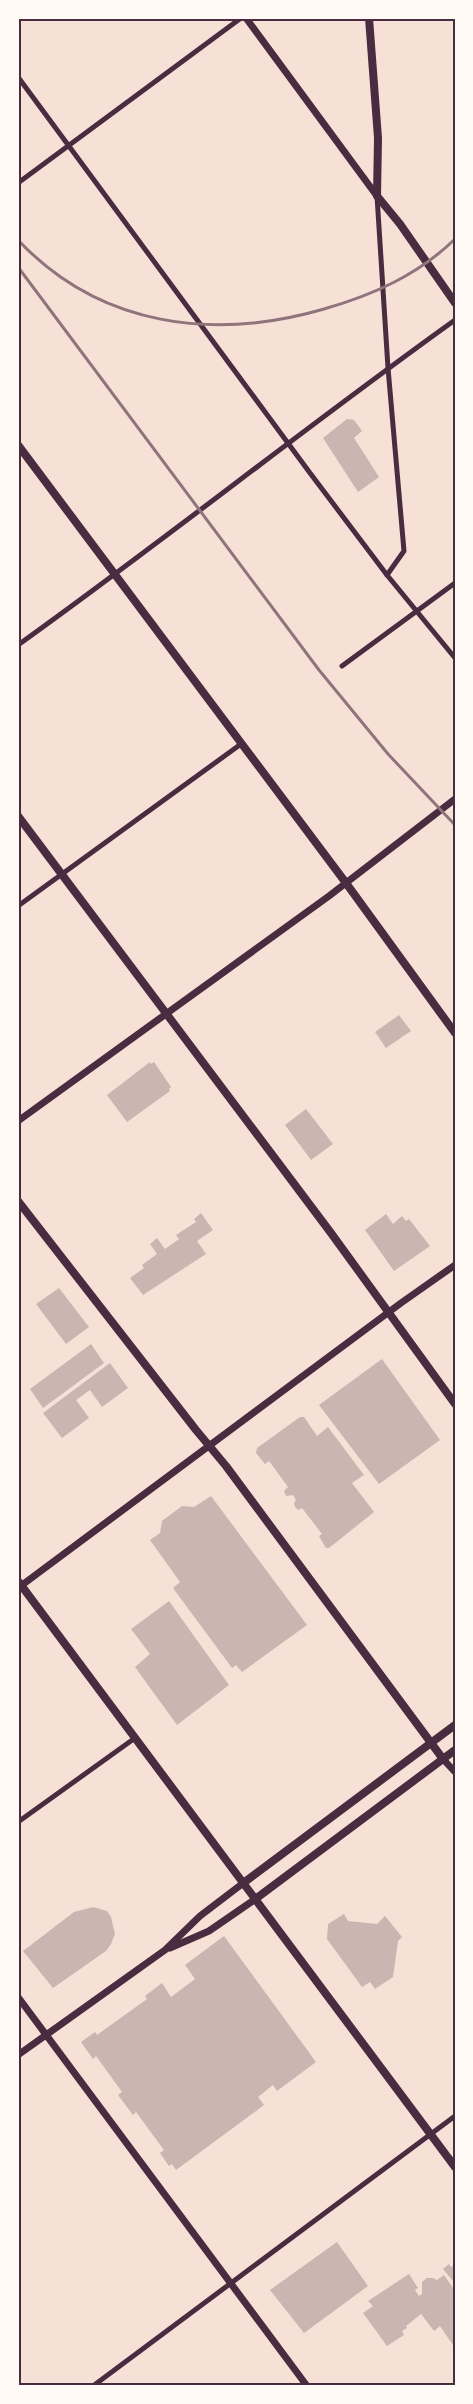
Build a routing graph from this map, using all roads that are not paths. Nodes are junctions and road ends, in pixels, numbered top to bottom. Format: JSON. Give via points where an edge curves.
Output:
{"nodes":[{"id":1,"x":241,"y":18,"type":"edge"},
{"id":2,"x":246,"y":18,"type":"edge"},
{"id":3,"x":369,"y":18,"type":"edge"},
{"id":4,"x":18,"y":77,"type":"edge"},
{"id":5,"x":68,"y":145,"type":"junction"},
{"id":6,"x":18,"y":183,"type":"edge"},
{"id":7,"x":377,"y":196,"type":"junction"},
{"id":8,"x":455,"y":303,"type":"edge"},
{"id":9,"x":455,"y":320,"type":"edge"},
{"id":10,"x":388,"y":368,"type":"junction"},
{"id":11,"x":287,"y":444,"type":"junction"},
{"id":12,"x":18,"y":445,"type":"edge"},
{"id":13,"x":115,"y":575,"type":"junction"},
{"id":14,"x":387,"y":575,"type":"junction"},
{"id":15,"x":455,"y":583,"type":"edge"},
{"id":16,"x":416,"y":611,"type":"junction"},
{"id":17,"x":18,"y":645,"type":"edge"},
{"id":18,"x":455,"y":658,"type":"edge"},
{"id":19,"x":342,"y":666,"type":"dead end"},
{"id":20,"x":241,"y":744,"type":"junction"},
{"id":21,"x":455,"y":800,"type":"edge"},
{"id":22,"x":18,"y":816,"type":"edge"},
{"id":23,"x":63,"y":873,"type":"junction"},
{"id":24,"x":346,"y":883,"type":"junction"},
{"id":25,"x":18,"y":906,"type":"edge"},
{"id":26,"x":167,"y":1015,"type":"junction"},
{"id":27,"x":455,"y":1033,"type":"edge"},
{"id":28,"x":18,"y":1121,"type":"edge"},
{"id":29,"x":18,"y":1201,"type":"edge"},
{"id":30,"x":455,"y":1265,"type":"edge"},
{"id":31,"x":388,"y":1314,"type":"junction"},
{"id":32,"x":455,"y":1404,"type":"edge"},
{"id":33,"x":209,"y":1446,"type":"junction"},
{"id":34,"x":19,"y":1585,"type":"edge"},
{"id":35,"x":455,"y":1725,"type":"edge"},
{"id":36,"x":135,"y":1738,"type":"junction"},
{"id":37,"x":431,"y":1743,"type":"junction"},
{"id":38,"x":455,"y":1750,"type":"edge"},
{"id":39,"x":443,"y":1759,"type":"junction"},
{"id":40,"x":455,"y":1772,"type":"edge"},
{"id":41,"x":18,"y":1822,"type":"edge"},
{"id":42,"x":242,"y":1884,"type":"junction"},
{"id":43,"x":254,"y":1900,"type":"junction"},
{"id":44,"x":165,"y":1950,"type":"junction"},
{"id":45,"x":18,"y":1997,"type":"edge"},
{"id":46,"x":47,"y":2034,"type":"junction"},
{"id":47,"x":18,"y":2055,"type":"edge"},
{"id":48,"x":455,"y":2116,"type":"edge"},
{"id":49,"x":430,"y":2135,"type":"junction"},
{"id":50,"x":455,"y":2167,"type":"edge"},
{"id":51,"x":231,"y":2283,"type":"junction"},
{"id":52,"x":93,"y":2386,"type":"edge"},
{"id":53,"x":307,"y":2386,"type":"edge"}],
"edges":[{"from":1,"to":5,"type":"street"},
{"from":2,"to":7,"type":"street"},
{"from":3,"to":7,"type":"main road","via":[[378,138]]},
{"from":4,"to":5,"type":"street"},
{"from":5,"to":6,"type":"street"},
{"from":5,"to":11,"type":"street"},
{"from":7,"to":8,"type":"main road"},
{"from":7,"to":10,"type":"street"},
{"from":9,"to":10,"type":"street"},
{"from":10,"to":11,"type":"street"},
{"from":10,"to":14,"type":"street","via":[[404,551]]},
{"from":11,"to":13,"type":"street"},
{"from":11,"to":14,"type":"street"},
{"from":12,"to":13,"type":"main road"},
{"from":13,"to":17,"type":"street"},
{"from":13,"to":20,"type":"main road"},
{"from":14,"to":16,"type":"street"},
{"from":15,"to":16,"type":"street"},
{"from":16,"to":18,"type":"street"},
{"from":16,"to":19,"type":"street"},
{"from":20,"to":23,"type":"street"},
{"from":20,"to":24,"type":"main road"},
{"from":21,"to":24,"type":"street"},
{"from":22,"to":23,"type":"main road"},
{"from":23,"to":25,"type":"street"},
{"from":23,"to":26,"type":"main road"},
{"from":24,"to":26,"type":"street"},
{"from":24,"to":27,"type":"main road"},
{"from":26,"to":28,"type":"street"},
{"from":26,"to":31,"type":"main road"},
{"from":29,"to":33,"type":"main road"},
{"from":30,"to":31,"type":"street"},
{"from":31,"to":32,"type":"main road"},
{"from":31,"to":33,"type":"street"},
{"from":33,"to":34,"type":"street"},
{"from":33,"to":37,"type":"main road"},
{"from":34,"to":36,"type":"main road"},
{"from":35,"to":37,"type":"main road"},
{"from":36,"to":41,"type":"street"},
{"from":36,"to":42,"type":"main road"},
{"from":37,"to":39,"type":"main road"},
{"from":37,"to":42,"type":"main road"},
{"from":38,"to":39,"type":"main road"},
{"from":39,"to":40,"type":"street"},
{"from":39,"to":43,"type":"main road"},
{"from":42,"to":43,"type":"main road"},
{"from":42,"to":44,"type":"street","via":[[200,1916]]},
{"from":43,"to":44,"type":"street","via":[[209,1932]]},
{"from":43,"to":49,"type":"main road"},
{"from":44,"to":46,"type":"street"},
{"from":45,"to":46,"type":"street"},
{"from":46,"to":47,"type":"street"},
{"from":46,"to":51,"type":"street"},
{"from":48,"to":49,"type":"street"},
{"from":49,"to":50,"type":"main road"},
{"from":49,"to":51,"type":"street"},
{"from":51,"to":52,"type":"street"},
{"from":51,"to":53,"type":"street"}]}
